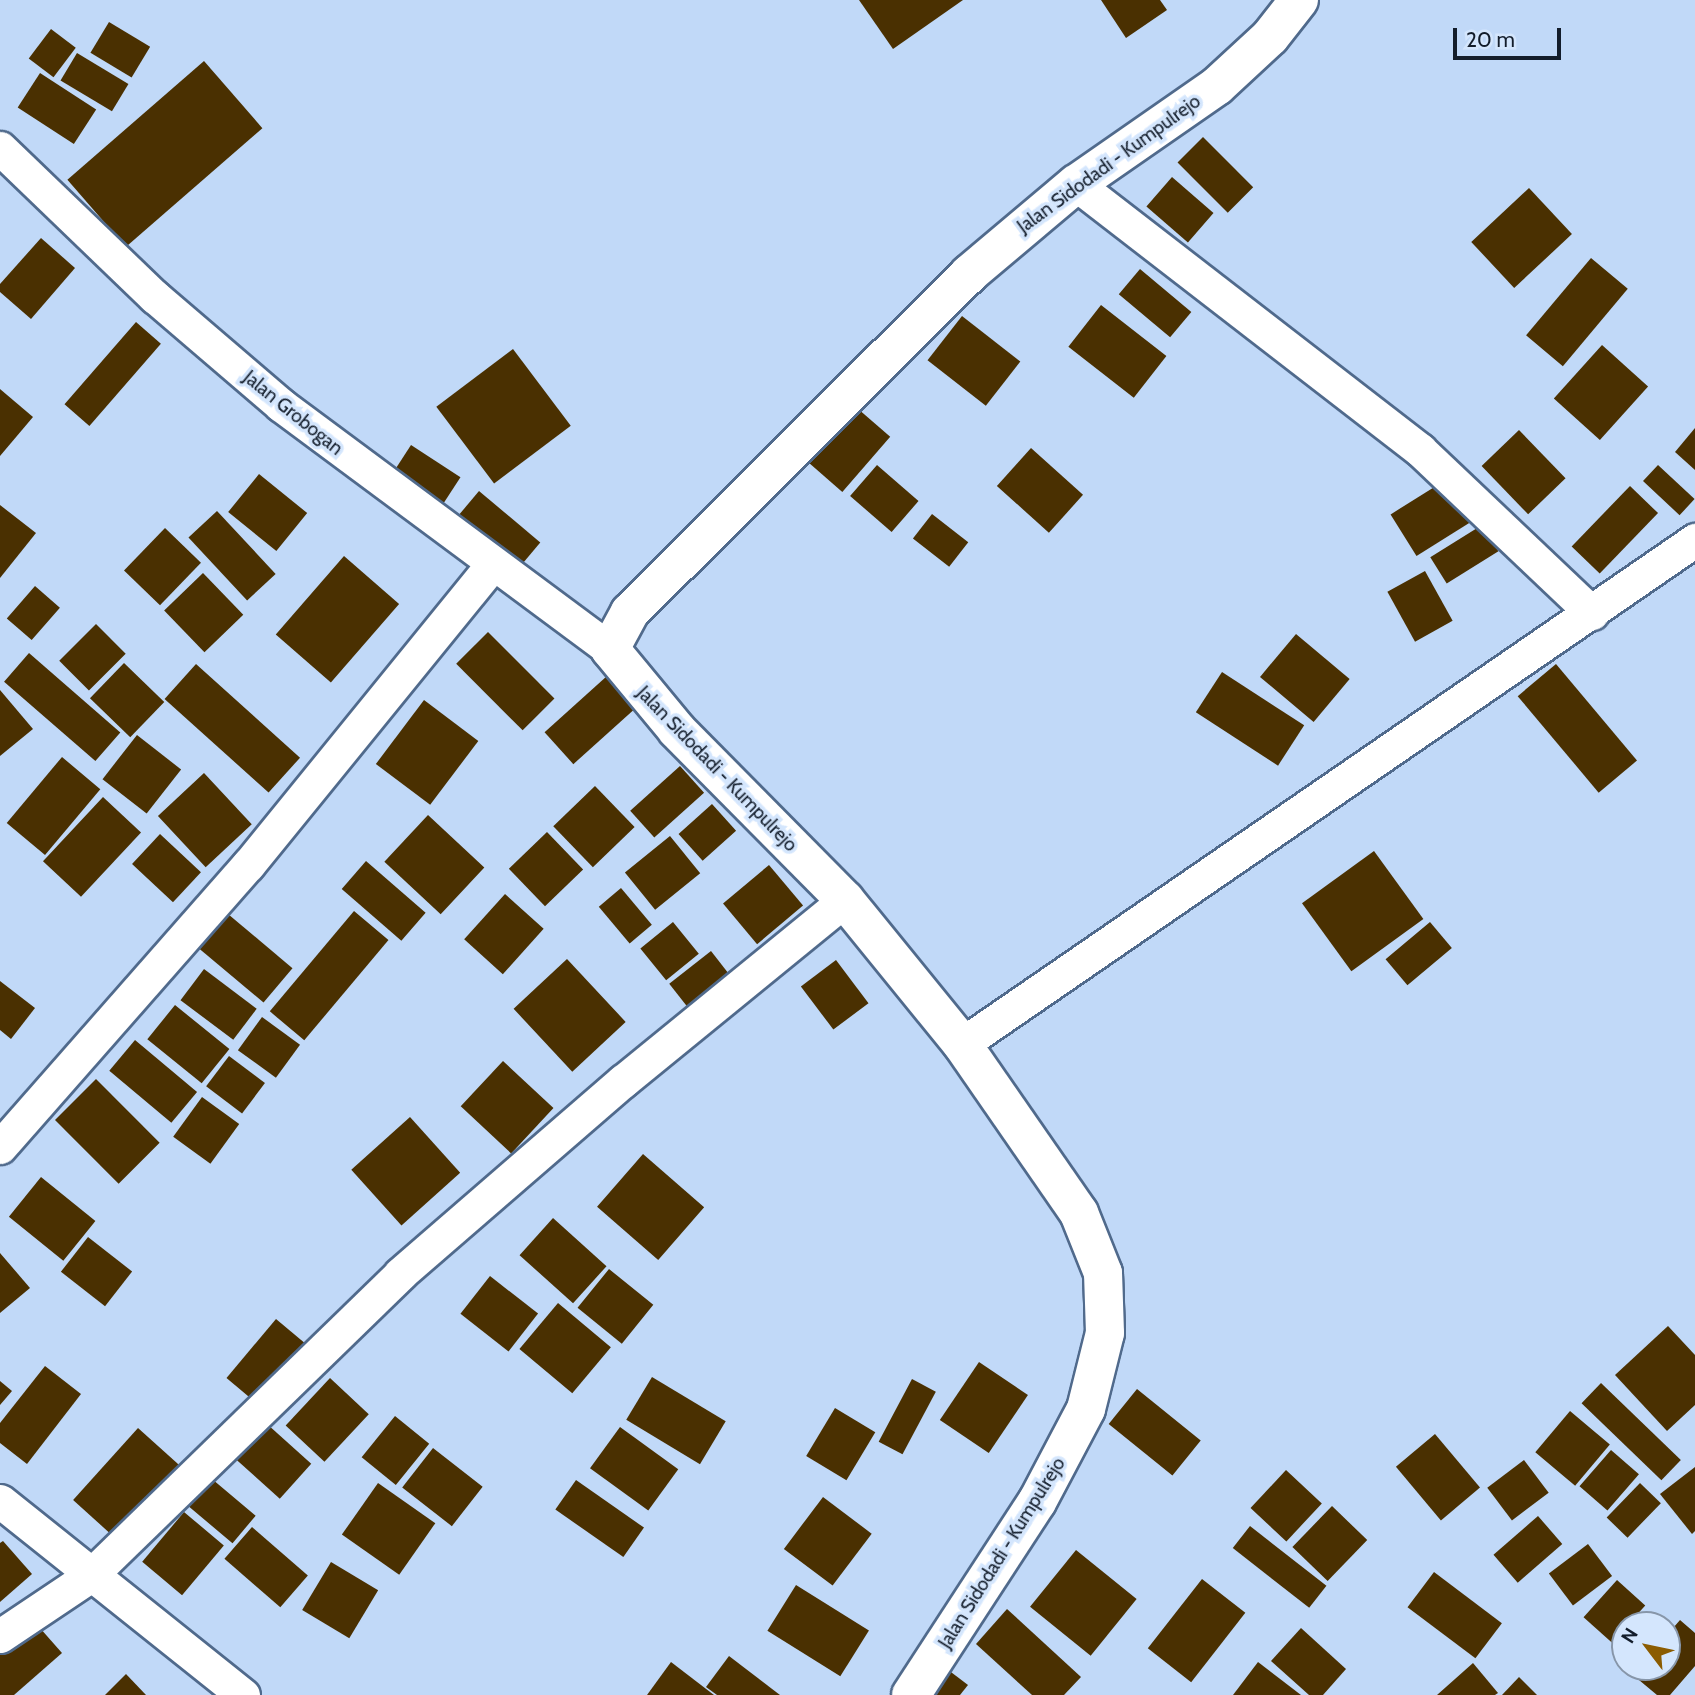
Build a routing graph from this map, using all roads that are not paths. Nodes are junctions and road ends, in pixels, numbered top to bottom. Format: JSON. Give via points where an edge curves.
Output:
{"nodes":[{"id":1,"x":1299,"y":0,"type":"edge"},
{"id":2,"x":0,"y":148,"type":"edge"},
{"id":3,"x":1076,"y":184,"type":"junction"},
{"id":4,"x":1695,"y":540,"type":"edge"},
{"id":5,"x":493,"y":564,"type":"junction"},
{"id":6,"x":1592,"y":613,"type":"junction"},
{"id":7,"x":610,"y":649,"type":"junction"},
{"id":8,"x":845,"y":900,"type":"junction"},
{"id":9,"x":962,"y":1044,"type":"junction"},
{"id":10,"x":0,"y":1147,"type":"edge"},
{"id":11,"x":0,"y":1501,"type":"edge"},
{"id":12,"x":91,"y":1575,"type":"junction"},
{"id":13,"x":0,"y":1636,"type":"edge"},
{"id":14,"x":243,"y":1695,"type":"edge"},
{"id":15,"x":911,"y":1695,"type":"edge"}],
"edges":[{"from":1,"to":3,"type":"street","name":"Jalan Sidodadi - Kumpulrejo","via":[[1270,37],[1217,86]]},
{"from":2,"to":5,"type":"street","name":"Jalan Grobogan","via":[[155,297],[281,405]]},
{"from":3,"to":6,"type":"street","via":[[1420,450]]},
{"from":3,"to":7,"type":"street","name":"Jalan Sidodadi - Kumpulrejo","via":[[1015,232],[912,330],[630,612]]},
{"from":4,"to":6,"type":"street"},
{"from":5,"to":7,"type":"street","name":"Jalan Grobogan"},
{"from":5,"to":10,"type":"street","via":[[248,866]]},
{"from":6,"to":9,"type":"street"},
{"from":7,"to":8,"type":"street","name":"Jalan Sidodadi - Kumpulrejo","via":[[677,730]]},
{"from":8,"to":9,"type":"street","name":"Jalan Sidodadi - Kumpulrejo"},
{"from":8,"to":12,"type":"street","via":[[623,1081],[400,1274]]},
{"from":9,"to":15,"type":"street","name":"Jalan Sidodadi - Kumpulrejo","via":[[1079,1213],[1103,1273],[1105,1333],[1095,1384],[1065,1454],[1000,1564]]},
{"from":11,"to":12,"type":"street"},
{"from":12,"to":13,"type":"street"},
{"from":12,"to":14,"type":"street"}]}
